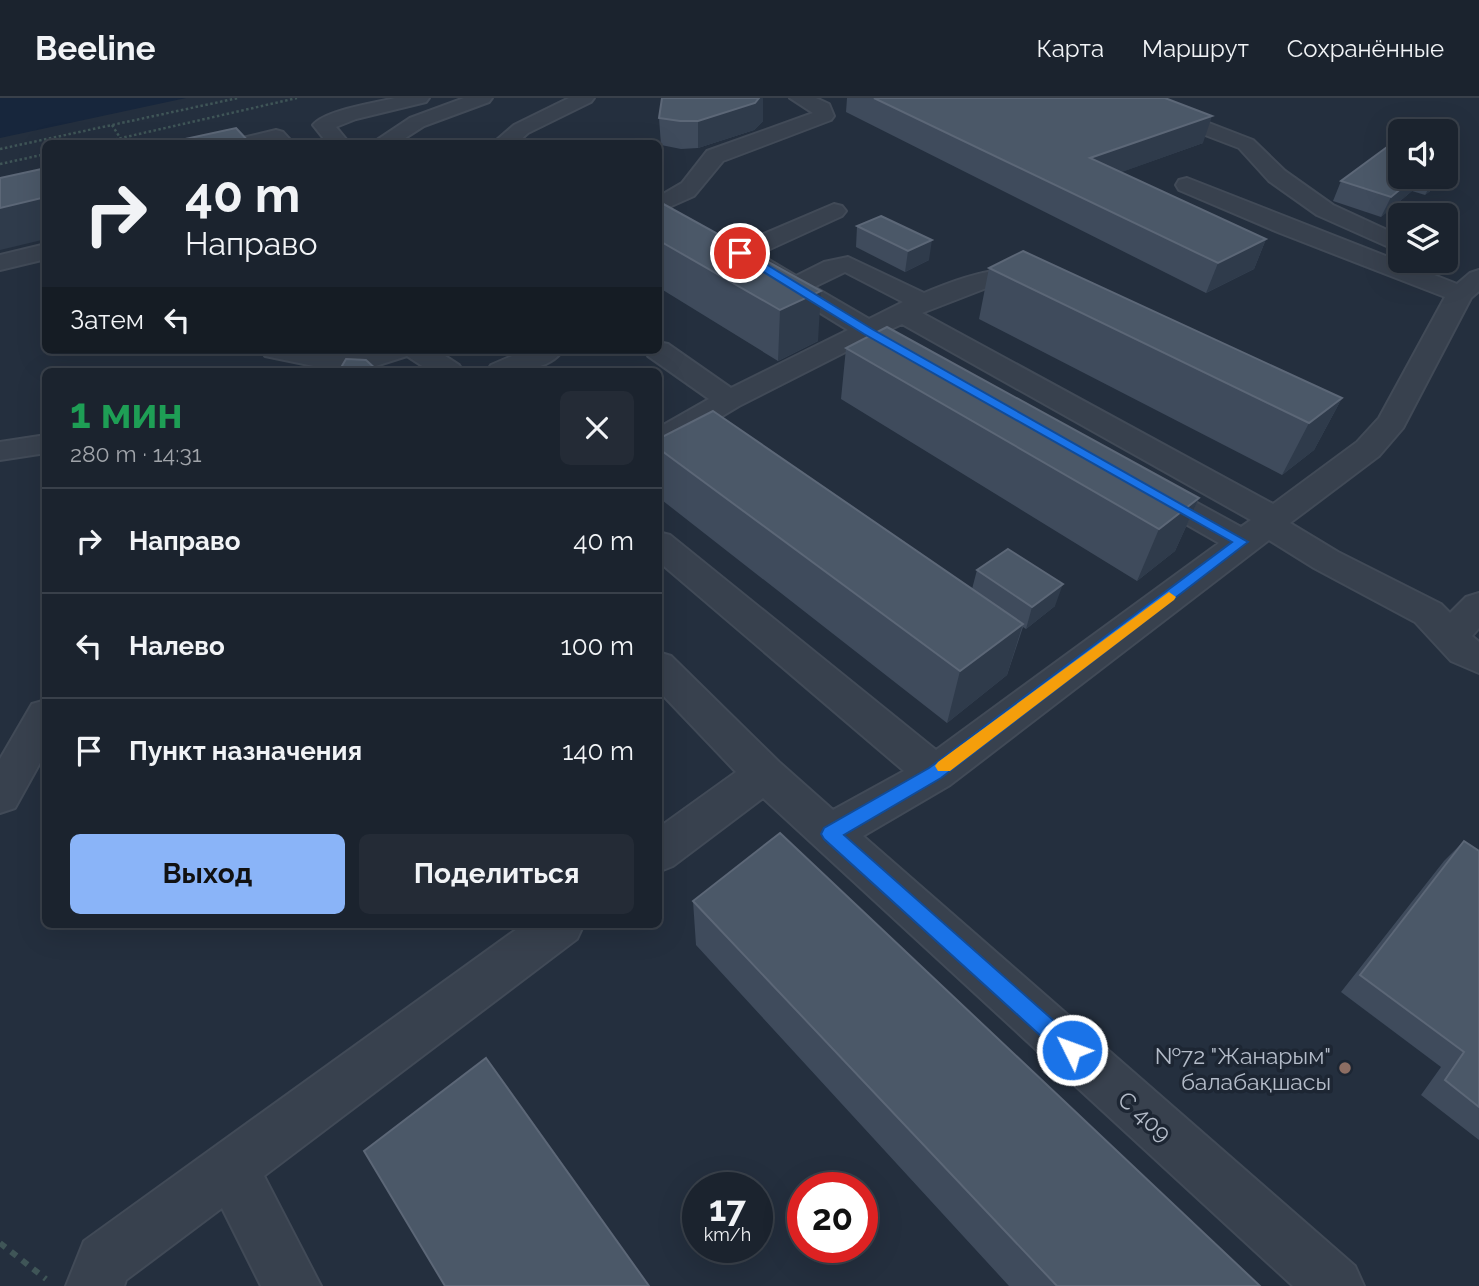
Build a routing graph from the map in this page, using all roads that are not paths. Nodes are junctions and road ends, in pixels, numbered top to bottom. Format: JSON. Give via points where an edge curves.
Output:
{"nodes":[{"id":1,"x":419,"y":98,"type":"edge"},
{"id":2,"x":482,"y":98,"type":"edge"},
{"id":3,"x":584,"y":98,"type":"edge"},
{"id":4,"x":800,"y":98,"type":"edge"},
{"id":5,"x":1126,"y":98,"type":"edge"},
{"id":6,"x":258,"y":140,"type":"edge"},
{"id":7,"x":280,"y":140,"type":"edge"},
{"id":8,"x":336,"y":140,"type":"edge"},
{"id":9,"x":388,"y":140,"type":"edge"},
{"id":10,"x":507,"y":140,"type":"edge"},
{"id":11,"x":1187,"y":185,"type":"dead end"},
{"id":12,"x":662,"y":204,"type":"edge"},
{"id":13,"x":834,"y":211,"type":"dead end"},
{"id":14,"x":1388,"y":239,"type":"edge"},
{"id":15,"x":42,"y":252,"type":"edge"},
{"id":16,"x":0,"y":263,"type":"edge"},
{"id":17,"x":1457,"y":273,"type":"edge"},
{"id":18,"x":1472,"y":283,"type":"edge"},
{"id":19,"x":795,"y":287,"type":"junction"},
{"id":20,"x":1058,"y":289,"type":"edge"},
{"id":21,"x":913,"y":308,"type":"junction"},
{"id":22,"x":868,"y":332,"type":"junction"},
{"id":23,"x":662,"y":353,"type":"edge"},
{"id":24,"x":295,"y":354,"type":"edge"},
{"id":25,"x":385,"y":354,"type":"edge"},
{"id":26,"x":423,"y":354,"type":"edge"},
{"id":27,"x":540,"y":354,"type":"edge"},
{"id":28,"x":916,"y":359,"type":"edge"},
{"id":29,"x":444,"y":368,"type":"edge"},
{"id":30,"x":508,"y":368,"type":"edge"},
{"id":31,"x":729,"y":400,"type":"junction"},
{"id":32,"x":662,"y":439,"type":"edge"},
{"id":33,"x":42,"y":445,"type":"edge"},
{"id":34,"x":0,"y":451,"type":"edge"},
{"id":35,"x":1121,"y":474,"type":"edge"},
{"id":36,"x":1260,"y":528,"type":"junction"},
{"id":37,"x":662,"y":546,"type":"edge"},
{"id":38,"x":1479,"y":606,"type":"edge"},
{"id":39,"x":1450,"y":636,"type":"junction"},
{"id":40,"x":1479,"y":659,"type":"edge"},
{"id":41,"x":662,"y":670,"type":"edge"},
{"id":42,"x":42,"y":722,"type":"edge"},
{"id":43,"x":935,"y":773,"type":"junction"},
{"id":44,"x":764,"y":774,"type":"junction"},
{"id":45,"x":0,"y":796,"type":"edge"},
{"id":46,"x":830,"y":834,"type":"junction"},
{"id":47,"x":662,"y":850,"type":"edge"},
{"id":48,"x":556,"y":928,"type":"edge"},
{"id":49,"x":230,"y":1168,"type":"junction"},
{"id":50,"x":95,"y":1286,"type":"edge"},
{"id":51,"x":292,"y":1286,"type":"edge"},
{"id":52,"x":1334,"y":1286,"type":"edge"}],
"edges":[{"from":1,"to":8,"type":"street","via":[[323,125]]},
{"from":2,"to":9,"type":"street","via":[[417,122]]},
{"from":3,"to":10,"type":"street"},
{"from":4,"to":12,"type":"street","via":[[821,108],[824,116],[715,156],[705,162],[693,185]]},
{"from":5,"to":14,"type":"street","via":[[1246,144],[1277,176],[1325,210]]},
{"from":6,"to":7,"type":"street","via":[[276,136]]},
{"from":11,"to":18,"type":"street","via":[[1288,228]]},
{"from":13,"to":19,"type":"street","via":[[740,253]]},
{"from":15,"to":16,"type":"street"},
{"from":17,"to":18,"type":"street"},
{"from":18,"to":36,"type":"street","via":[[1392,422],[1368,449]]},
{"from":19,"to":21,"type":"street","via":[[848,264]]},
{"from":19,"to":22,"type":"street"},
{"from":20,"to":21,"type":"street","via":[[1035,278],[1004,275]]},
{"from":21,"to":22,"type":"street"},
{"from":21,"to":36,"type":"street"},
{"from":22,"to":28,"type":"street"},
{"from":22,"to":31,"type":"street"},
{"from":23,"to":31,"type":"street"},
{"from":24,"to":25,"type":"street","via":[[350,365]]},
{"from":26,"to":29,"type":"street"},
{"from":27,"to":30,"type":"street"},
{"from":31,"to":32,"type":"street"},
{"from":33,"to":34,"type":"street"},
{"from":35,"to":36,"type":"street"},
{"from":36,"to":39,"type":"street","via":[[1428,613]]},
{"from":36,"to":43,"type":"street"},
{"from":37,"to":43,"type":"street"},
{"from":38,"to":39,"type":"street"},
{"from":39,"to":40,"type":"street"},
{"from":41,"to":44,"type":"street","name":"С 409"},
{"from":42,"to":45,"type":"street"},
{"from":43,"to":46,"type":"street"},
{"from":44,"to":46,"type":"street","name":"С 409"},
{"from":44,"to":47,"type":"street"},
{"from":46,"to":52,"type":"street","name":"С 409"},
{"from":48,"to":49,"type":"street"},
{"from":49,"to":50,"type":"street","via":[[104,1261]]},
{"from":49,"to":51,"type":"street"}]}
